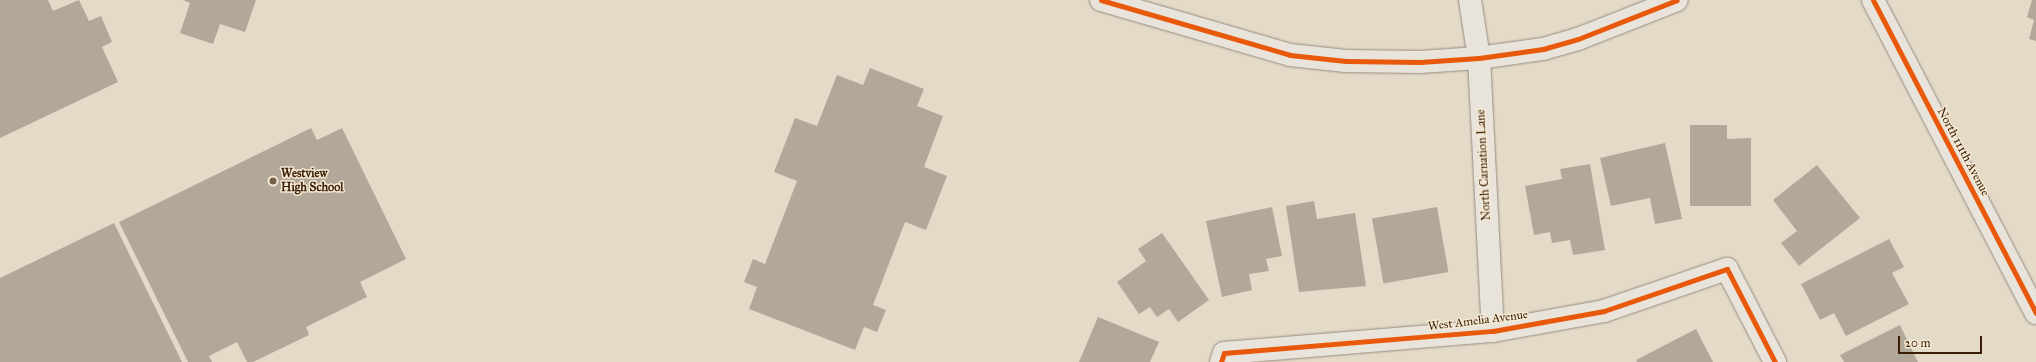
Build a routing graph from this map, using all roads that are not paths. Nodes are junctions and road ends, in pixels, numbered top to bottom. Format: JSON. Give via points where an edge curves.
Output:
{"nodes":[{"id":1,"x":1101,"y":0,"type":"edge"},
{"id":2,"x":1470,"y":0,"type":"edge"},
{"id":3,"x":1677,"y":0,"type":"edge"},
{"id":4,"x":1873,"y":0,"type":"edge"},
{"id":5,"x":1479,"y":58,"type":"junction"},
{"id":6,"x":2036,"y":312,"type":"edge"},
{"id":7,"x":1493,"y":331,"type":"junction"},
{"id":8,"x":1222,"y":358,"type":"edge"},
{"id":9,"x":1775,"y":362,"type":"edge"}],
"edges":[{"from":1,"to":5,"type":"street","via":[[1290,55],[1346,61],[1420,62]]},
{"from":2,"to":5,"type":"street","name":"North Carnation Lane"},
{"from":3,"to":5,"type":"street","via":[[1578,39],[1543,48]]},
{"from":4,"to":6,"type":"street","name":"North 111th Avenue"},
{"from":5,"to":7,"type":"street","name":"North Carnation Lane"},
{"from":7,"to":8,"type":"street","name":"West Amelia Avenue"},
{"from":7,"to":9,"type":"street","name":"West Amelia Avenue","via":[[1604,311],[1727,269]]}]}
